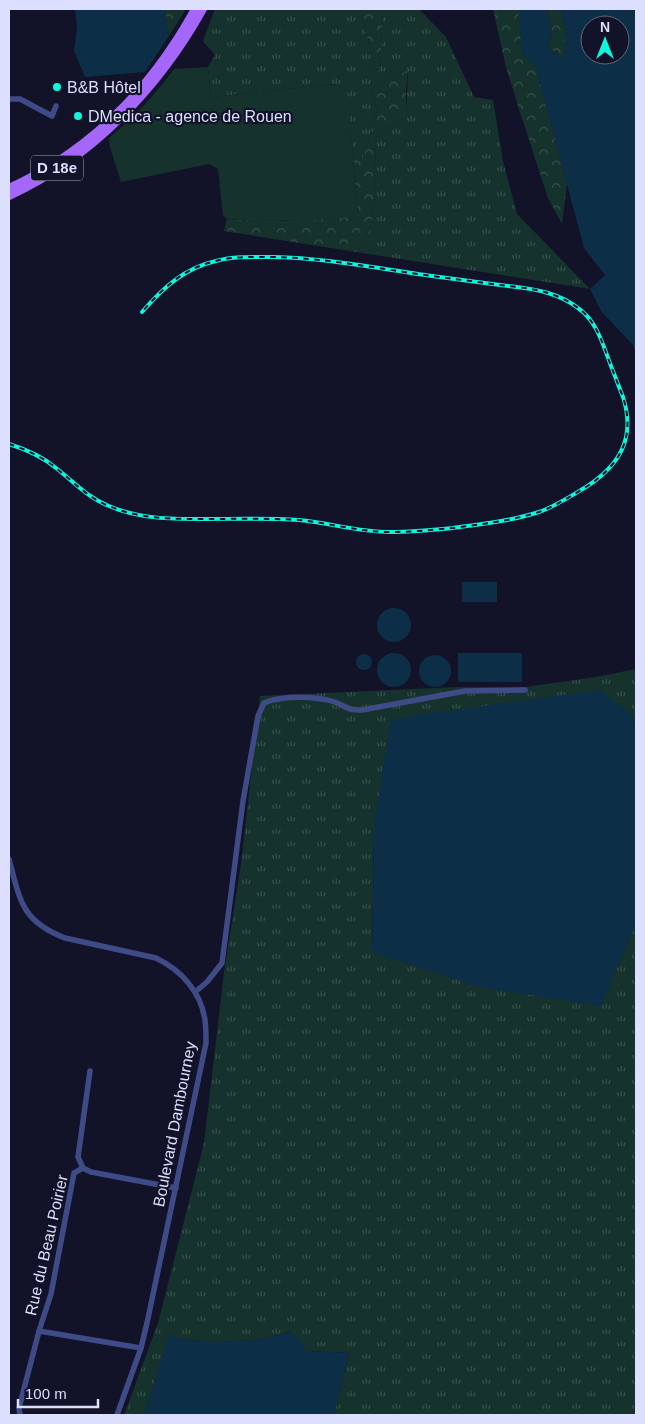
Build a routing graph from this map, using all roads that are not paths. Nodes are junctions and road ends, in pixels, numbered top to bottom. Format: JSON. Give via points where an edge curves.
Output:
{"nodes":[{"id":1,"x":195,"y":9,"type":"edge"},
{"id":2,"x":203,"y":9,"type":"edge"},
{"id":3,"x":9,"y":99,"type":"edge"},
{"id":4,"x":56,"y":106,"type":"dead end"},
{"id":5,"x":9,"y":188,"type":"edge"},
{"id":6,"x":9,"y":196,"type":"edge"},
{"id":7,"x":525,"y":690,"type":"dead end"},
{"id":8,"x":9,"y":859,"type":"edge"},
{"id":9,"x":195,"y":992,"type":"junction"},
{"id":10,"x":90,"y":1071,"type":"dead end"},
{"id":11,"x":83,"y":1168,"type":"junction"},
{"id":12,"x":176,"y":1188,"type":"junction"},
{"id":13,"x":39,"y":1331,"type":"junction"},
{"id":14,"x":141,"y":1348,"type":"junction"},
{"id":15,"x":20,"y":1415,"type":"edge"},
{"id":16,"x":117,"y":1415,"type":"edge"}],
"edges":[{"from":1,"to":5,"type":"main road","number":"D 18e","via":[[158,67],[115,115],[66,156]]},
{"from":2,"to":6,"type":"main road","number":"D 18e","via":[[167,66],[137,102],[69,160]]},
{"from":3,"to":4,"type":"street","via":[[20,99],[52,116]]},
{"from":7,"to":9,"type":"street","via":[[465,691],[362,710],[323,699],[272,699],[264,703],[258,716],[243,801],[222,963]]},
{"from":8,"to":9,"type":"street","name":"Boulevard Dambourney","via":[[24,908],[40,926],[65,938],[156,958],[176,970]]},
{"from":9,"to":12,"type":"street","name":"Boulevard Dambourney","via":[[202,1006],[206,1043]]},
{"from":10,"to":11,"type":"street","via":[[78,1156]]},
{"from":11,"to":12,"type":"street"},
{"from":11,"to":13,"type":"street","name":"Rue du Beau Poirier","via":[[74,1174],[51,1294]]},
{"from":12,"to":14,"type":"street","name":"Boulevard Dambourney"},
{"from":13,"to":14,"type":"street","name":"Rue du Beau Poirier"},
{"from":13,"to":15,"type":"street","name":"Rue du Beau Poirier","via":[[19,1408]]},
{"from":14,"to":16,"type":"street","name":"Boulevard Dambourney"}]}
